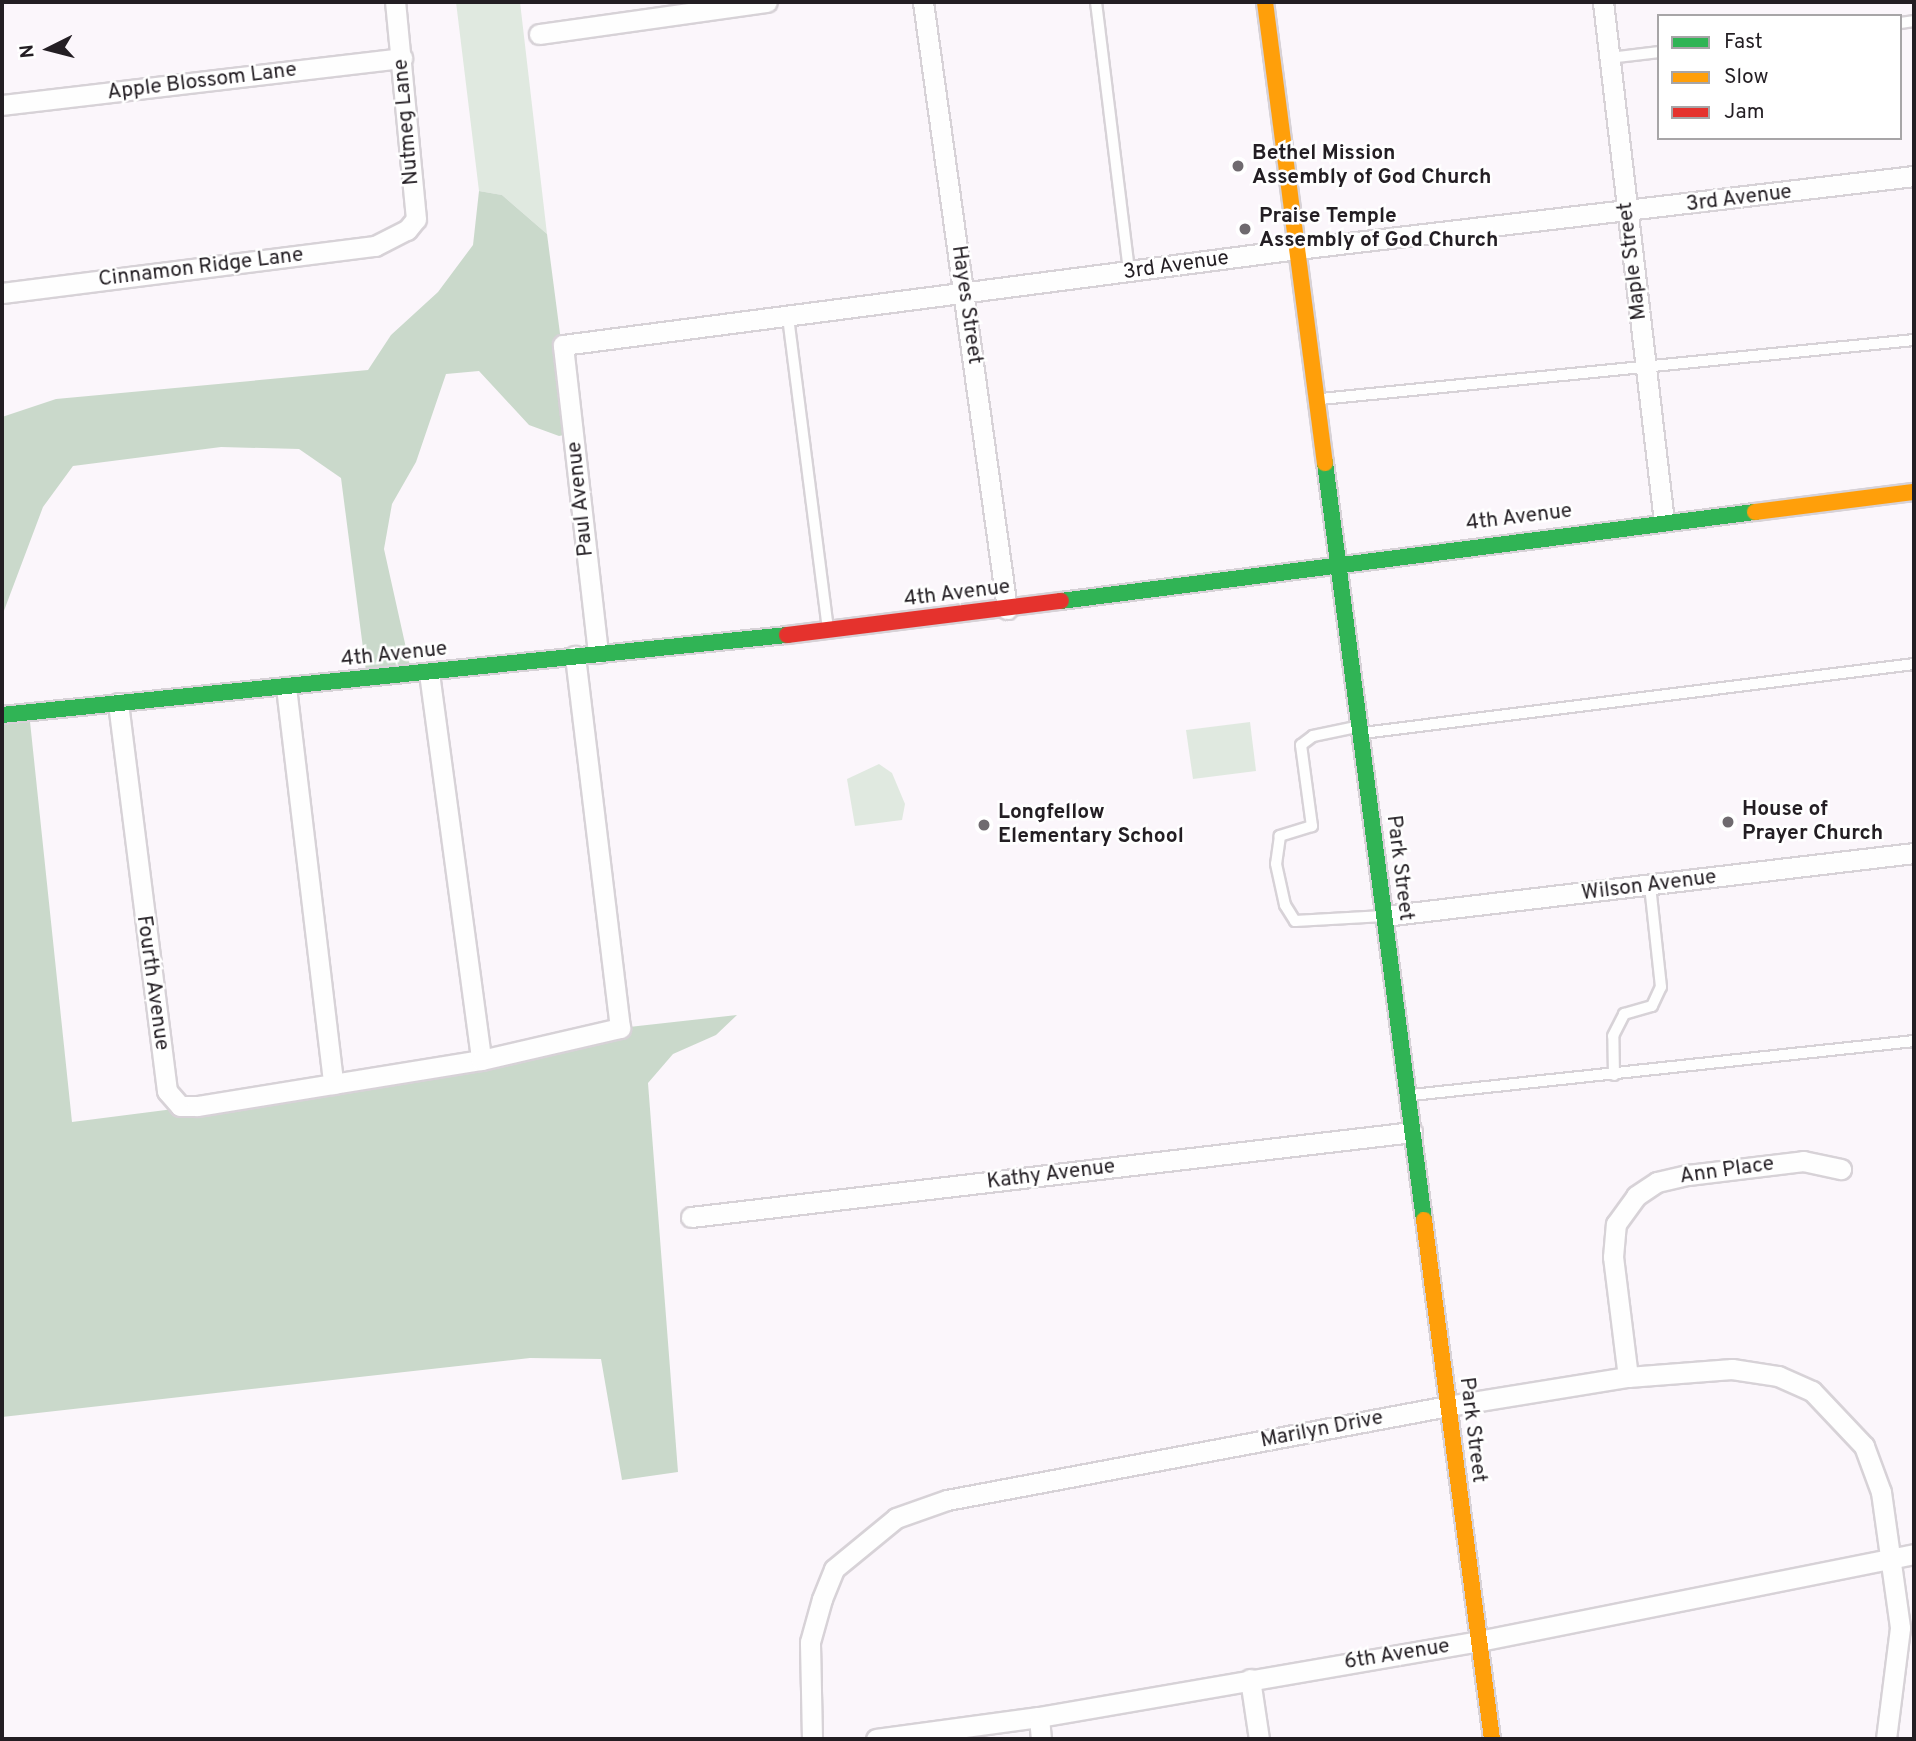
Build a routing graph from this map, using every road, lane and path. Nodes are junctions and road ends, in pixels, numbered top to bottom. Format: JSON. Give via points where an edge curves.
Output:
{"nodes":[{"id":1,"x":395,"y":2,"type":"edge"},
{"id":2,"x":767,"y":2,"type":"edge"},
{"id":3,"x":923,"y":2,"type":"edge"},
{"id":4,"x":1096,"y":2,"type":"edge"},
{"id":5,"x":1265,"y":2,"type":"edge"},
{"id":6,"x":1603,"y":2,"type":"edge"},
{"id":7,"x":539,"y":34,"type":"dead end"},
{"id":8,"x":1657,"y":52,"type":"edge"},
{"id":9,"x":401,"y":58,"type":"junction"},
{"id":10,"x":1609,"y":58,"type":"junction"},
{"id":11,"x":2,"y":105,"type":"edge"},
{"id":12,"x":1914,"y":176,"type":"edge"},
{"id":13,"x":1627,"y":213,"type":"junction"},
{"id":14,"x":398,"y":235,"type":"joint"},
{"id":15,"x":1297,"y":249,"type":"junction"},
{"id":16,"x":1129,"y":273,"type":"junction"},
{"id":17,"x":2,"y":293,"type":"edge"},
{"id":18,"x":965,"y":294,"type":"junction"},
{"id":19,"x":788,"y":317,"type":"junction"},
{"id":20,"x":1914,"y":340,"type":"edge"},
{"id":21,"x":563,"y":345,"type":"joint"},
{"id":22,"x":1645,"y":369,"type":"junction"},
{"id":23,"x":1317,"y":400,"type":"junction"},
{"id":24,"x":1914,"y":492,"type":"edge"},
{"id":25,"x":1664,"y":520,"type":"junction"},
{"id":26,"x":1338,"y":562,"type":"junction"},
{"id":27,"x":1007,"y":609,"type":"junction"},
{"id":28,"x":828,"y":631,"type":"junction"},
{"id":29,"x":598,"y":653,"type":"junction"},
{"id":30,"x":575,"y":656,"type":"junction"},
{"id":31,"x":1914,"y":664,"type":"edge"},
{"id":32,"x":429,"y":673,"type":"junction"},
{"id":33,"x":286,"y":687,"type":"junction"},
{"id":34,"x":118,"y":703,"type":"junction"},
{"id":35,"x":2,"y":715,"type":"edge"},
{"id":36,"x":1360,"y":729,"type":"junction"},
{"id":37,"x":1914,"y":853,"type":"edge"},
{"id":38,"x":1650,"y":886,"type":"junction"},
{"id":39,"x":1384,"y":916,"type":"junction"},
{"id":40,"x":1914,"y":1041,"type":"edge"},
{"id":41,"x":481,"y":1060,"type":"junction"},
{"id":42,"x":1614,"y":1075,"type":"junction"},
{"id":43,"x":333,"y":1084,"type":"junction"},
{"id":44,"x":1408,"y":1096,"type":"junction"},
{"id":45,"x":1412,"y":1132,"type":"junction"},
{"id":46,"x":1841,"y":1169,"type":"dead end"},
{"id":47,"x":691,"y":1217,"type":"dead end"},
{"id":48,"x":1628,"y":1377,"type":"junction"},
{"id":49,"x":1448,"y":1406,"type":"junction"},
{"id":50,"x":1914,"y":1554,"type":"edge"},
{"id":51,"x":1891,"y":1559,"type":"junction"},
{"id":52,"x":1479,"y":1641,"type":"junction"},
{"id":53,"x":1250,"y":1679,"type":"junction"},
{"id":54,"x":1039,"y":1717,"type":"junction"},
{"id":55,"x":812,"y":1739,"type":"edge"},
{"id":56,"x":876,"y":1739,"type":"edge"},
{"id":57,"x":1041,"y":1739,"type":"edge"},
{"id":58,"x":1259,"y":1739,"type":"edge"},
{"id":59,"x":1492,"y":1739,"type":"edge"},
{"id":60,"x":1886,"y":1739,"type":"edge"}],
"edges":[{"from":1,"to":9,"type":"street","name":"Nutmeg Lane"},
{"from":2,"to":7,"type":"street"},
{"from":3,"to":18,"type":"street","name":"Hayes Street"},
{"from":4,"to":16,"type":"lane"},
{"from":5,"to":15,"type":"street","name":"Park Street"},
{"from":6,"to":10,"type":"street","name":"Maple Street"},
{"from":8,"to":10,"type":"lane"},
{"from":9,"to":11,"type":"street","name":"Apple Blossom Lane"},
{"from":9,"to":14,"type":"street","name":"Nutmeg Lane","via":[[416,219]]},
{"from":10,"to":13,"type":"street","name":"Maple Street"},
{"from":12,"to":13,"type":"street","name":"3rd Avenue"},
{"from":13,"to":15,"type":"street","name":"3rd Avenue"},
{"from":13,"to":22,"type":"street","name":"Maple Street"},
{"from":14,"to":17,"type":"street","name":"Cinnamon Ridge Lane","via":[[375,246]]},
{"from":15,"to":16,"type":"street","name":"3rd Avenue"},
{"from":15,"to":23,"type":"street","name":"Park Street"},
{"from":16,"to":18,"type":"street","name":"3rd Avenue"},
{"from":18,"to":19,"type":"street","name":"3rd Avenue"},
{"from":18,"to":27,"type":"street","name":"Hayes Street"},
{"from":19,"to":21,"type":"street","name":"3rd Avenue"},
{"from":19,"to":28,"type":"lane"},
{"from":20,"to":22,"type":"lane"},
{"from":21,"to":29,"type":"street","name":"Paul Avenue"},
{"from":22,"to":23,"type":"lane"},
{"from":22,"to":25,"type":"street","name":"Maple Street"},
{"from":23,"to":26,"type":"street","name":"Park Street"},
{"from":24,"to":25,"type":"street","name":"4th Avenue"},
{"from":25,"to":26,"type":"street","name":"4th Avenue"},
{"from":26,"to":27,"type":"street","name":"4th Avenue"},
{"from":26,"to":36,"type":"street","name":"Park Street"},
{"from":27,"to":28,"type":"street","name":"4th Avenue"},
{"from":28,"to":29,"type":"street","name":"4th Avenue"},
{"from":29,"to":30,"type":"street","name":"4th Avenue"},
{"from":30,"to":32,"type":"street","name":"4th Avenue"},
{"from":30,"to":41,"type":"street","name":"Fourth Avenue","via":[[620,1028]]},
{"from":31,"to":36,"type":"lane"},
{"from":32,"to":33,"type":"street","name":"4th Avenue"},
{"from":32,"to":41,"type":"street"},
{"from":33,"to":34,"type":"street","name":"4th Avenue"},
{"from":33,"to":43,"type":"street"},
{"from":34,"to":35,"type":"street","name":"4th Avenue"},
{"from":34,"to":43,"type":"street","name":"Fourth Avenue","via":[[167,1091],[180,1106],[197,1106]]},
{"from":36,"to":39,"type":"street","name":"Park Street"},
{"from":36,"to":39,"type":"lane","via":[[1313,736],[1301,745],[1312,826],[1280,836],[1276,864],[1285,905],[1295,921]]},
{"from":37,"to":38,"type":"street","name":"Wilson Avenue"},
{"from":38,"to":39,"type":"street","name":"Wilson Avenue"},
{"from":38,"to":42,"type":"lane","via":[[1661,986],[1652,1006],[1624,1014],[1613,1036]]},
{"from":39,"to":44,"type":"street","name":"Park Street"},
{"from":40,"to":42,"type":"lane"},
{"from":41,"to":43,"type":"street","name":"Fourth Avenue"},
{"from":42,"to":44,"type":"lane"},
{"from":44,"to":45,"type":"street","name":"Park Street"},
{"from":45,"to":47,"type":"street","name":"Kathy Avenue"},
{"from":45,"to":49,"type":"street","name":"Park Street"},
{"from":46,"to":48,"type":"street","name":"Ann Place","via":[[1803,1161],[1688,1175],[1657,1182],[1636,1196],[1616,1224],[1613,1257]]},
{"from":48,"to":49,"type":"street","name":"Marilyn Drive"},
{"from":48,"to":51,"type":"street","name":"Marilyn Drive","via":[[1732,1368],[1778,1376],[1812,1391],[1864,1446],[1881,1492]]},
{"from":49,"to":52,"type":"street","name":"Park Street"},
{"from":49,"to":55,"type":"street","name":"Marilyn Drive","via":[[947,1500],[896,1518],[834,1569],[822,1598],[810,1642]]},
{"from":50,"to":51,"type":"street","name":"6th Avenue"},
{"from":51,"to":52,"type":"street","name":"6th Avenue"},
{"from":51,"to":60,"type":"street","name":"Marilyn Drive","via":[[1900,1628]]},
{"from":52,"to":53,"type":"street","name":"6th Avenue"},
{"from":52,"to":59,"type":"street","name":"Park Street"},
{"from":53,"to":54,"type":"street","name":"6th Avenue"},
{"from":53,"to":58,"type":"street"},
{"from":54,"to":56,"type":"street","name":"6th Avenue"},
{"from":54,"to":57,"type":"street"}]}
